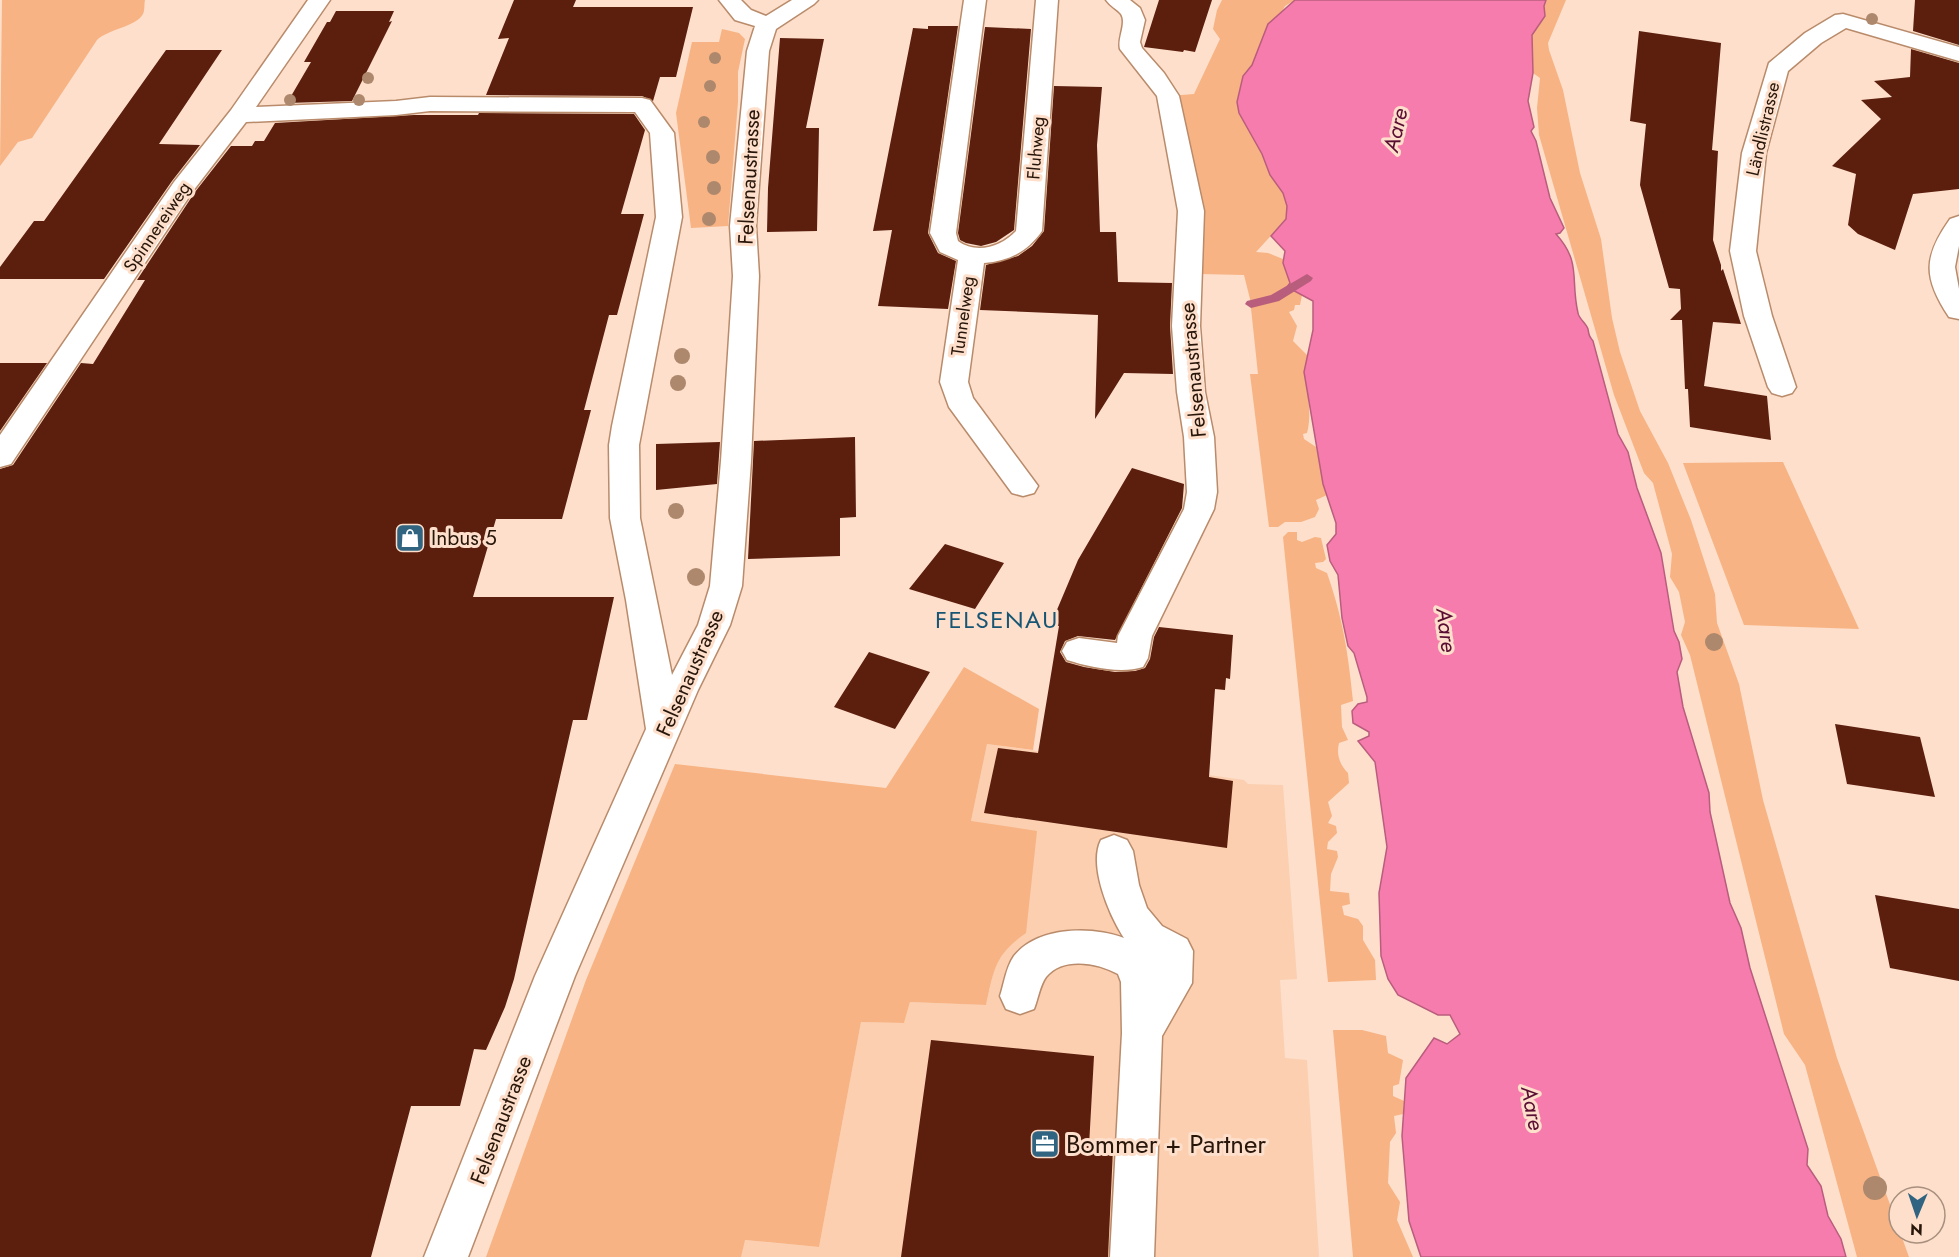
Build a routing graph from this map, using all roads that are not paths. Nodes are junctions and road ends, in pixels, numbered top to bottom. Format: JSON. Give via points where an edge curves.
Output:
{"nodes":[{"id":1,"x":319,"y":0,"type":"edge"},
{"id":2,"x":730,"y":0,"type":"edge"},
{"id":3,"x":807,"y":0,"type":"edge"},
{"id":4,"x":975,"y":0,"type":"edge"},
{"id":5,"x":1047,"y":0,"type":"edge"},
{"id":6,"x":1117,"y":0,"type":"edge"},
{"id":7,"x":768,"y":24,"type":"junction"},
{"id":8,"x":1959,"y":54,"type":"edge"},
{"id":9,"x":239,"y":115,"type":"junction"},
{"id":10,"x":1959,"y":224,"type":"edge"},
{"id":11,"x":972,"y":256,"type":"junction"},
{"id":12,"x":1959,"y":311,"type":"edge"},
{"id":13,"x":1782,"y":387,"type":"dead end"},
{"id":14,"x":0,"y":457,"type":"edge"},
{"id":15,"x":1023,"y":486,"type":"dead end"},
{"id":16,"x":1079,"y":651,"type":"dead end"},
{"id":17,"x":664,"y":730,"type":"junction"},
{"id":18,"x":1114,"y":851,"type":"dead end"},
{"id":19,"x":1020,"y":996,"type":"dead end"},
{"id":20,"x":1142,"y":1033,"type":"junction"},
{"id":21,"x":446,"y":1257,"type":"edge"},
{"id":22,"x":1132,"y":1257,"type":"edge"}],
"edges":[{"from":1,"to":9,"type":"street","name":"Spinnereiweg"},
{"from":2,"to":7,"type":"street","via":[[743,15]]},
{"from":3,"to":7,"type":"street"},
{"from":4,"to":11,"type":"street","name":"Tunnelweg","via":[[943,233],[954,250]]},
{"from":5,"to":11,"type":"street","name":"Fluhweg","via":[[1029,231],[1010,249]]},
{"from":6,"to":16,"type":"street","name":"Felsenaustrasse","via":[[1132,13],[1131,49],[1168,96],[1188,192],[1191,211],[1185,326],[1199,437],[1202,501],[1135,636],[1131,658]]},
{"from":7,"to":17,"type":"street","name":"Felsenaustrasse","via":[[763,30],[757,60],[743,226],[746,276],[727,579],[714,625]]},
{"from":8,"to":13,"type":"street","name":"Ländlistrasse","via":[[1843,20],[1777,68],[1754,153],[1743,252],[1758,316]]},
{"from":9,"to":14,"type":"street","name":"Spinnereiweg","via":[[183,187]]},
{"from":9,"to":17,"type":"street","via":[[430,104],[642,105],[662,133],[668,228],[627,426],[623,478],[624,518]]},
{"from":10,"to":12,"type":"street","via":[[1947,239],[1941,269],[1946,289]]},
{"from":11,"to":15,"type":"street","name":"Tunnelweg","via":[[955,390]]},
{"from":17,"to":21,"type":"street","name":"Felsenaustrasse","via":[[555,976]]},
{"from":18,"to":20,"type":"street","via":[[1118,882],[1137,924],[1148,938],[1173,951],[1172,983]]},
{"from":19,"to":20,"type":"street","via":[[1028,969],[1053,952],[1096,947],[1115,952],[1132,962],[1140,982]]},
{"from":20,"to":22,"type":"street"}]}
